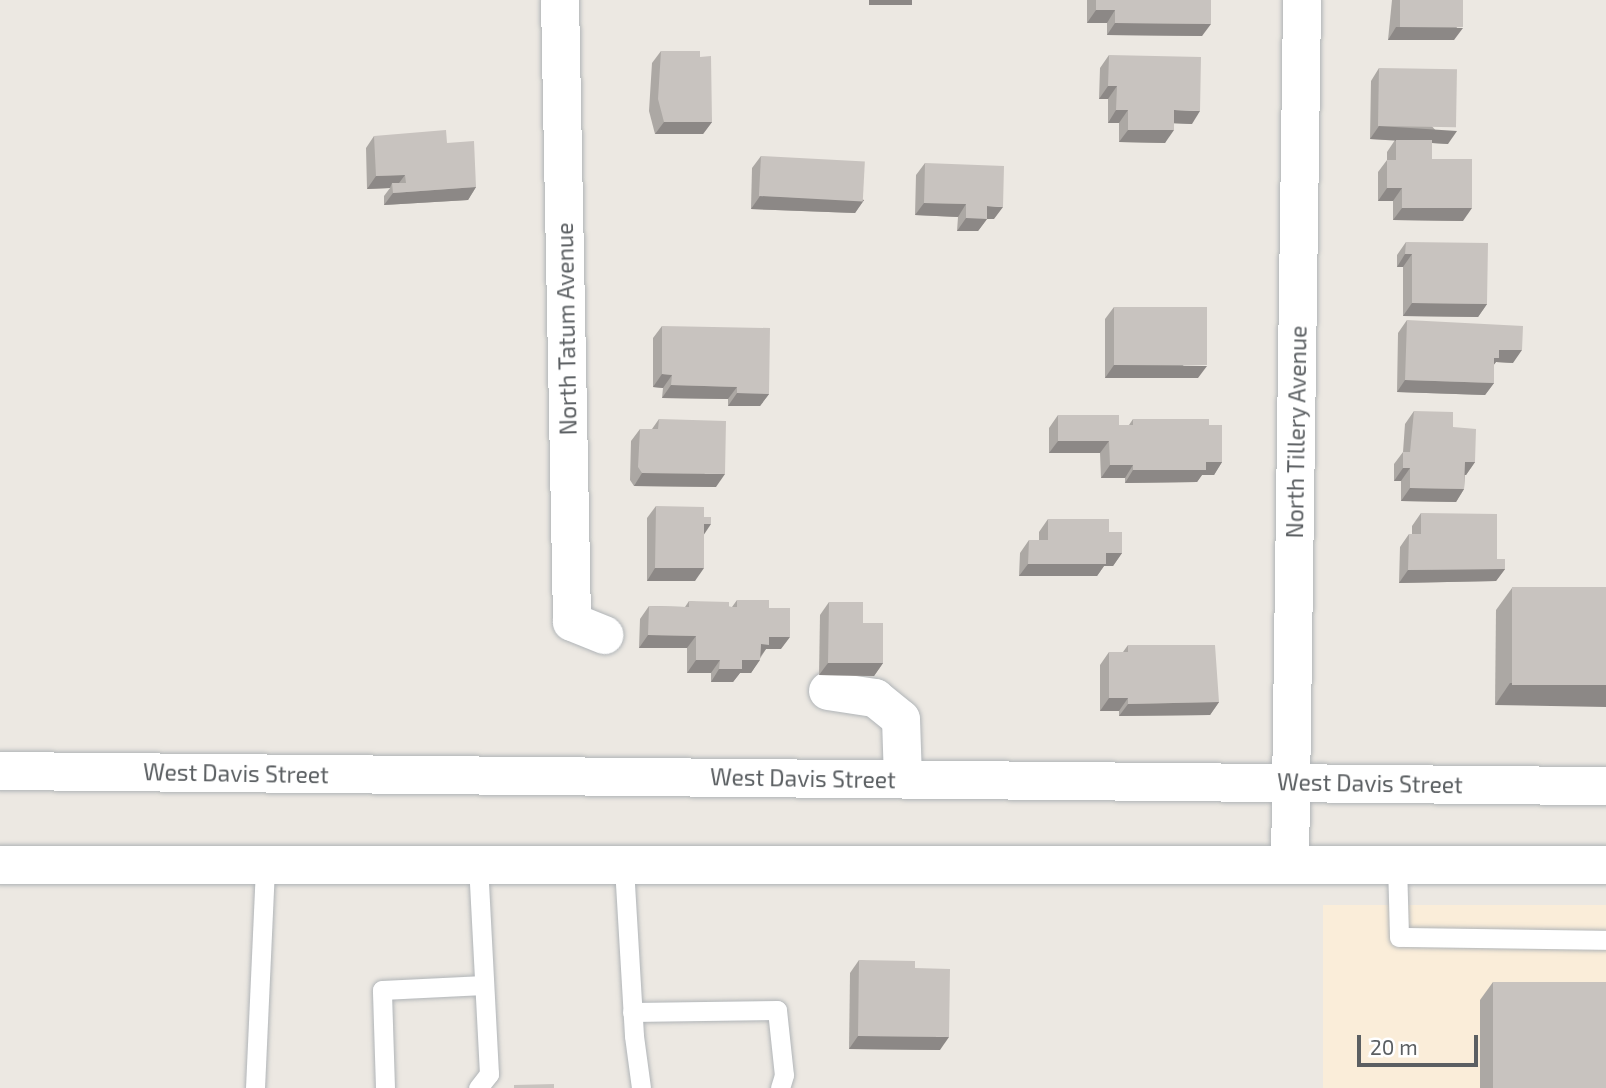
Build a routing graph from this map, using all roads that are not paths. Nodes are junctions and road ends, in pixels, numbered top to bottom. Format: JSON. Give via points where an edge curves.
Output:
{"nodes":[{"id":1,"x":559,"y":0,"type":"edge"},
{"id":2,"x":1303,"y":0,"type":"edge"},
{"id":3,"x":605,"y":635,"type":"dead end"},
{"id":4,"x":828,"y":691,"type":"dead end"},
{"id":5,"x":0,"y":771,"type":"edge"},
{"id":6,"x":903,"y":779,"type":"junction"},
{"id":7,"x":1290,"y":782,"type":"junction"},
{"id":8,"x":1606,"y":786,"type":"edge"},
{"id":9,"x":1290,"y":864,"type":"junction"},
{"id":10,"x":1397,"y":864,"type":"junction"},
{"id":11,"x":0,"y":865,"type":"edge"},
{"id":12,"x":1606,"y":865,"type":"edge"},
{"id":13,"x":265,"y":867,"type":"junction"},
{"id":14,"x":478,"y":867,"type":"junction"},
{"id":15,"x":624,"y":867,"type":"junction"},
{"id":16,"x":1606,"y":940,"type":"edge"},
{"id":17,"x":484,"y":985,"type":"junction"},
{"id":18,"x":632,"y":1012,"type":"junction"},
{"id":19,"x":255,"y":1088,"type":"edge"},
{"id":20,"x":385,"y":1088,"type":"edge"},
{"id":21,"x":478,"y":1088,"type":"edge"},
{"id":22,"x":641,"y":1088,"type":"edge"},
{"id":23,"x":780,"y":1088,"type":"edge"}],
"edges":[{"from":1,"to":3,"type":"main road","name":"North Tatum Avenue","via":[[572,622]]},
{"from":2,"to":7,"type":"main road","name":"North Tillery Avenue"},
{"from":4,"to":6,"type":"main road","via":[[876,698],[901,719]]},
{"from":5,"to":6,"type":"main road","name":"West Davis Street"},
{"from":6,"to":7,"type":"main road","name":"West Davis Street"},
{"from":7,"to":8,"type":"main road","name":"West Davis Street"},
{"from":7,"to":9,"type":"main road","name":"North Tillery Avenue"},
{"from":9,"to":10,"type":"main road"},
{"from":9,"to":15,"type":"main road"},
{"from":10,"to":12,"type":"main road"},
{"from":10,"to":16,"type":"lane","via":[[1399,937]]},
{"from":11,"to":13,"type":"main road"},
{"from":13,"to":14,"type":"main road"},
{"from":13,"to":19,"type":"lane"},
{"from":14,"to":15,"type":"main road"},
{"from":14,"to":17,"type":"lane"},
{"from":15,"to":18,"type":"lane"},
{"from":17,"to":20,"type":"lane","via":[[382,990]]},
{"from":17,"to":21,"type":"lane","via":[[489,1074]]},
{"from":18,"to":22,"type":"lane"},
{"from":18,"to":23,"type":"lane","via":[[777,1010],[784,1075]]}]}
